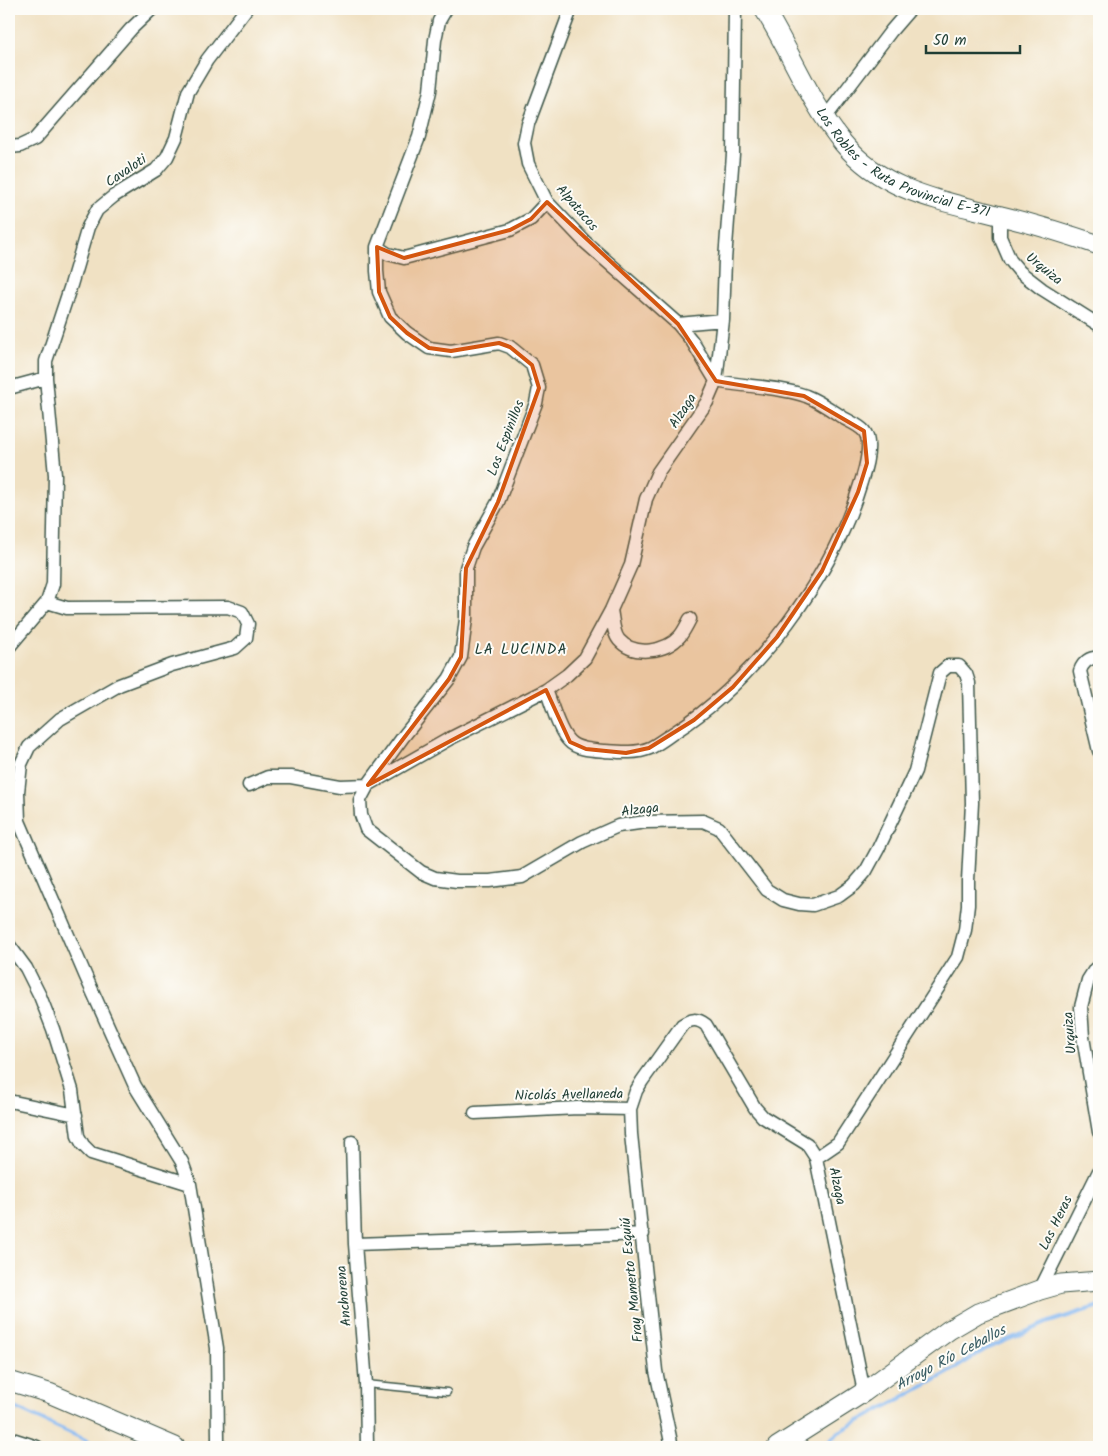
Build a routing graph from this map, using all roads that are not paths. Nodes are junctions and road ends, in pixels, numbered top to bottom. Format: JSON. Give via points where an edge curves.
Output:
{"nodes":[{"id":1,"x":152,"y":9,"type":"edge"},
{"id":2,"x":246,"y":9,"type":"edge"},
{"id":3,"x":446,"y":9,"type":"edge"},
{"id":4,"x":571,"y":9,"type":"edge"},
{"id":5,"x":735,"y":9,"type":"edge"},
{"id":6,"x":764,"y":9,"type":"edge"},
{"id":7,"x":910,"y":9,"type":"edge"},
{"id":8,"x":825,"y":118,"type":"junction"},
{"id":9,"x":9,"y":147,"type":"edge"},
{"id":10,"x":547,"y":202,"type":"junction"},
{"id":11,"x":1000,"y":216,"type":"junction"},
{"id":12,"x":1099,"y":245,"type":"edge"},
{"id":13,"x":377,"y":246,"type":"junction"},
{"id":14,"x":723,"y":320,"type":"junction"},
{"id":15,"x":678,"y":324,"type":"junction"},
{"id":16,"x":1099,"y":325,"type":"edge"},
{"id":17,"x":46,"y":378,"type":"junction"},
{"id":18,"x":716,"y":382,"type":"junction"},
{"id":19,"x":9,"y":388,"type":"edge"},
{"id":20,"x":47,"y":602,"type":"junction"},
{"id":21,"x":611,"y":610,"type":"junction"},
{"id":22,"x":690,"y":619,"type":"dead end"},
{"id":23,"x":9,"y":647,"type":"edge"},
{"id":24,"x":1099,"y":658,"type":"edge"},
{"id":25,"x":546,"y":690,"type":"junction"},
{"id":26,"x":1099,"y":751,"type":"edge"},
{"id":27,"x":249,"y":784,"type":"dead end"},
{"id":28,"x":368,"y":785,"type":"junction"},
{"id":29,"x":9,"y":945,"type":"edge"},
{"id":30,"x":1099,"y":966,"type":"edge"},
{"id":31,"x":9,"y":1101,"type":"edge"},
{"id":32,"x":630,"y":1110,"type":"junction"},
{"id":33,"x":475,"y":1113,"type":"dead end"},
{"id":34,"x":76,"y":1115,"type":"junction"},
{"id":35,"x":1099,"y":1132,"type":"edge"},
{"id":36,"x":352,"y":1142,"type":"dead end"},
{"id":37,"x":816,"y":1158,"type":"junction"},
{"id":38,"x":1099,"y":1171,"type":"edge"},
{"id":39,"x":190,"y":1184,"type":"junction"},
{"id":40,"x":643,"y":1234,"type":"junction"},
{"id":41,"x":355,"y":1244,"type":"junction"},
{"id":42,"x":1099,"y":1281,"type":"edge"},
{"id":43,"x":1040,"y":1290,"type":"junction"},
{"id":44,"x":9,"y":1381,"type":"edge"},
{"id":45,"x":366,"y":1384,"type":"junction"},
{"id":46,"x":447,"y":1392,"type":"dead end"},
{"id":47,"x":864,"y":1392,"type":"junction"},
{"id":48,"x":9,"y":1438,"type":"edge"},
{"id":49,"x":37,"y":1447,"type":"edge"},
{"id":50,"x":175,"y":1447,"type":"edge"},
{"id":51,"x":216,"y":1447,"type":"edge"},
{"id":52,"x":368,"y":1447,"type":"edge"},
{"id":53,"x":672,"y":1447,"type":"edge"},
{"id":54,"x":777,"y":1447,"type":"edge"}],
"edges":[{"from":1,"to":9,"type":"street","via":[[36,139]]},
{"from":2,"to":17,"type":"street","name":"Cavaloti","via":[[207,60],[188,92],[176,138],[167,157],[156,170],[97,210],[88,227],[52,340],[46,361]]},
{"from":3,"to":13,"type":"street","name":"Los Espinillos","via":[[439,21],[430,91],[419,137]]},
{"from":4,"to":10,"type":"street","name":"Alpatacos","via":[[528,124],[524,143],[528,164]]},
{"from":5,"to":14,"type":"street","name":"Alzaga","via":[[733,154]]},
{"from":6,"to":8,"type":"main road","name":"Los Robles - Ruta Provincial E-371"},
{"from":7,"to":8,"type":"street"},
{"from":8,"to":11,"type":"main road","name":"Los Robles - Ruta Provincial E-371","via":[[852,154],[891,183],[918,195]]},
{"from":10,"to":13,"type":"street","via":[[531,219],[510,230],[404,258],[388,254]]},
{"from":10,"to":15,"type":"street","name":"Alpatacos","via":[[585,242]]},
{"from":11,"to":12,"type":"main road","name":"Los Robles - Ruta Provincial E-371"},
{"from":11,"to":16,"type":"street","name":"Urquiza","via":[[1000,237],[1010,260],[1020,272]]},
{"from":13,"to":28,"type":"street","name":"Los Espinillos","via":[[379,292],[390,317],[407,333],[429,348],[451,351],[499,343],[510,347],[532,365],[539,388],[498,502],[473,547],[466,568],[462,657],[449,679]]},
{"from":14,"to":15,"type":"street"},
{"from":14,"to":18,"type":"street","name":"Alzaga"},
{"from":15,"to":18,"type":"street","name":"Alpatacos"},
{"from":17,"to":19,"type":"street"},
{"from":17,"to":20,"type":"street","name":"Cavaloti","via":[[55,476],[53,584]]},
{"from":18,"to":21,"type":"street","name":"Alzaga","via":[[707,402],[658,472],[646,499],[631,565]]},
{"from":18,"to":25,"type":"street","via":[[804,396],[821,403],[864,431],[868,440],[867,464],[845,525],[822,571],[777,637],[733,687],[694,720],[649,748],[626,753],[586,749],[570,742]]},
{"from":20,"to":23,"type":"street"},
{"from":20,"to":39,"type":"street","via":[[67,608],[228,607],[242,612],[248,624],[246,638],[235,648],[119,685],[60,719],[29,747],[21,764],[18,792],[19,821],[135,1086],[182,1162]]},
{"from":21,"to":22,"type":"street","via":[[619,640],[642,651],[666,648],[679,637]]},
{"from":21,"to":25,"type":"street","name":"Alzaga","via":[[584,658]]},
{"from":24,"to":26,"type":"street","via":[[1090,658],[1082,664],[1080,671]]},
{"from":25,"to":28,"type":"street","name":"Alzaga"},
{"from":27,"to":28,"type":"street","via":[[268,777],[292,777],[340,786]]},
{"from":28,"to":37,"type":"street","name":"Alzaga","via":[[360,800],[360,814],[366,829],[421,872],[435,878],[490,881],[522,877],[582,842],[618,826],[702,821],[719,828],[767,890],[783,900],[813,905],[838,896],[866,871],[915,772],[940,673],[948,666],[959,666],[969,684],[972,803],[968,905],[958,957],[838,1144]]},
{"from":29,"to":34,"type":"street","via":[[26,968],[50,1021],[72,1090]]},
{"from":30,"to":35,"type":"street","name":"Urquiza","via":[[1088,980],[1081,1008]]},
{"from":31,"to":34,"type":"street"},
{"from":32,"to":33,"type":"street","name":"Nicolás Avellaneda","via":[[578,1108]]},
{"from":32,"to":37,"type":"street","name":"Nicolás Avellaneda","via":[[642,1080],[682,1025],[689,1020],[699,1020],[706,1025],[754,1108],[807,1144]]},
{"from":32,"to":40,"type":"street","name":"Fray Mamerto Esquiú"},
{"from":34,"to":39,"type":"street","via":[[78,1136],[91,1153]]},
{"from":36,"to":41,"type":"street","name":"Anchorena"},
{"from":37,"to":47,"type":"street","name":"Alzaga"},
{"from":38,"to":43,"type":"street","name":"Las Heras"},
{"from":39,"to":51,"type":"street","via":[[217,1348]]},
{"from":40,"to":41,"type":"street"},
{"from":40,"to":53,"type":"street","name":"Fray Mamerto Esquiú","via":[[656,1370]]},
{"from":41,"to":45,"type":"street","name":"Anchorena"},
{"from":42,"to":43,"type":"main road","via":[[1061,1284]]},
{"from":43,"to":47,"type":"main road","via":[[978,1312]]},
{"from":44,"to":50,"type":"main road","via":[[49,1394]]},
{"from":45,"to":46,"type":"lane"},
{"from":45,"to":52,"type":"street","name":"Anchorena"},
{"from":47,"to":54,"type":"main road"},
{"from":48,"to":49,"type":"street"}]}
